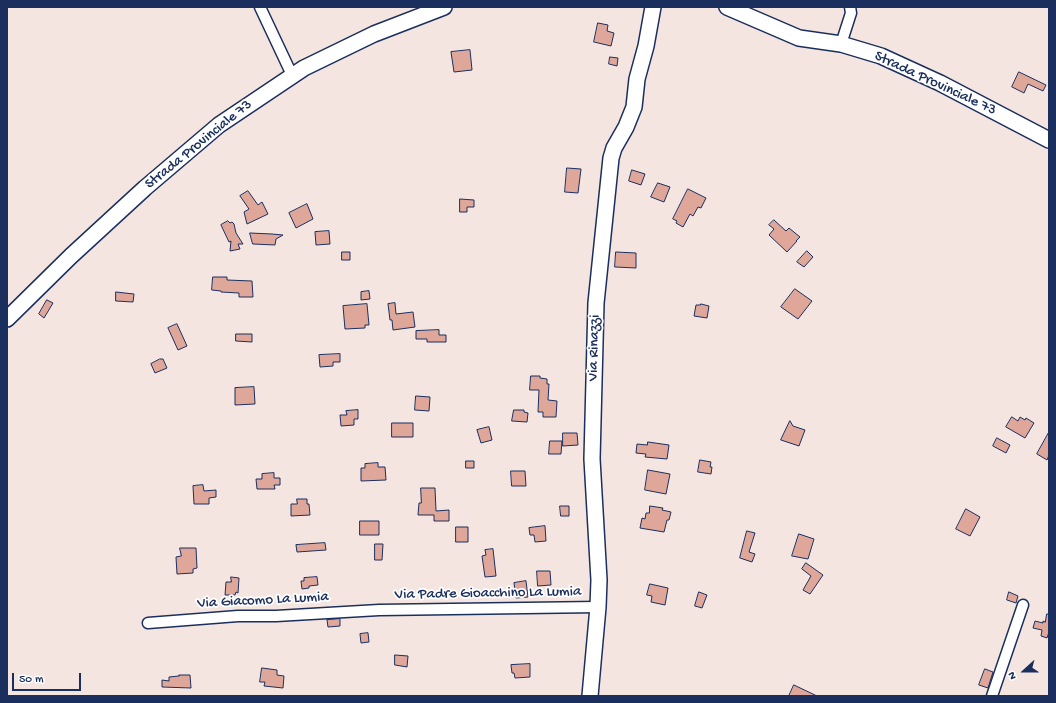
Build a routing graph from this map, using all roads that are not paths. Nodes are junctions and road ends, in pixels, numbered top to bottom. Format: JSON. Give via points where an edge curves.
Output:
{"nodes":[{"id":1,"x":260,"y":7,"type":"edge"},
{"id":2,"x":444,"y":7,"type":"edge"},
{"id":3,"x":653,"y":7,"type":"edge"},
{"id":4,"x":727,"y":7,"type":"edge"},
{"id":5,"x":850,"y":7,"type":"edge"},
{"id":6,"x":841,"y":44,"type":"junction"},
{"id":7,"x":292,"y":75,"type":"junction"},
{"id":8,"x":1049,"y":140,"type":"edge"},
{"id":9,"x":7,"y":319,"type":"edge"},
{"id":10,"x":1022,"y":605,"type":"dead end"},
{"id":11,"x":598,"y":607,"type":"junction"},
{"id":12,"x":379,"y":610,"type":"joint"},
{"id":13,"x":148,"y":623,"type":"dead end"},
{"id":14,"x":590,"y":696,"type":"edge"},
{"id":15,"x":992,"y":696,"type":"edge"}],
"edges":[{"from":1,"to":7,"type":"street"},
{"from":2,"to":7,"type":"street","name":"Strada Provinciale 73","via":[[374,34]]},
{"from":3,"to":11,"type":"street","name":"Via Rinazzi","via":[[637,79],[634,107],[611,158],[600,254],[592,417]]},
{"from":4,"to":6,"type":"street","name":"Strada Provinciale 73","via":[[799,38]]},
{"from":5,"to":6,"type":"street","via":[[851,13]]},
{"from":6,"to":8,"type":"street","name":"Strada Provinciale 73","via":[[881,56],[940,83]]},
{"from":7,"to":9,"type":"street","name":"Strada Provinciale 73","via":[[219,125],[151,183]]},
{"from":10,"to":15,"type":"street"},
{"from":11,"to":12,"type":"street","name":"Via Padre Gioacchino La Lumia"},
{"from":11,"to":14,"type":"street","name":"Via Rinazzi"},
{"from":12,"to":13,"type":"street","name":"Via Giacomo La Lumia"}]}
